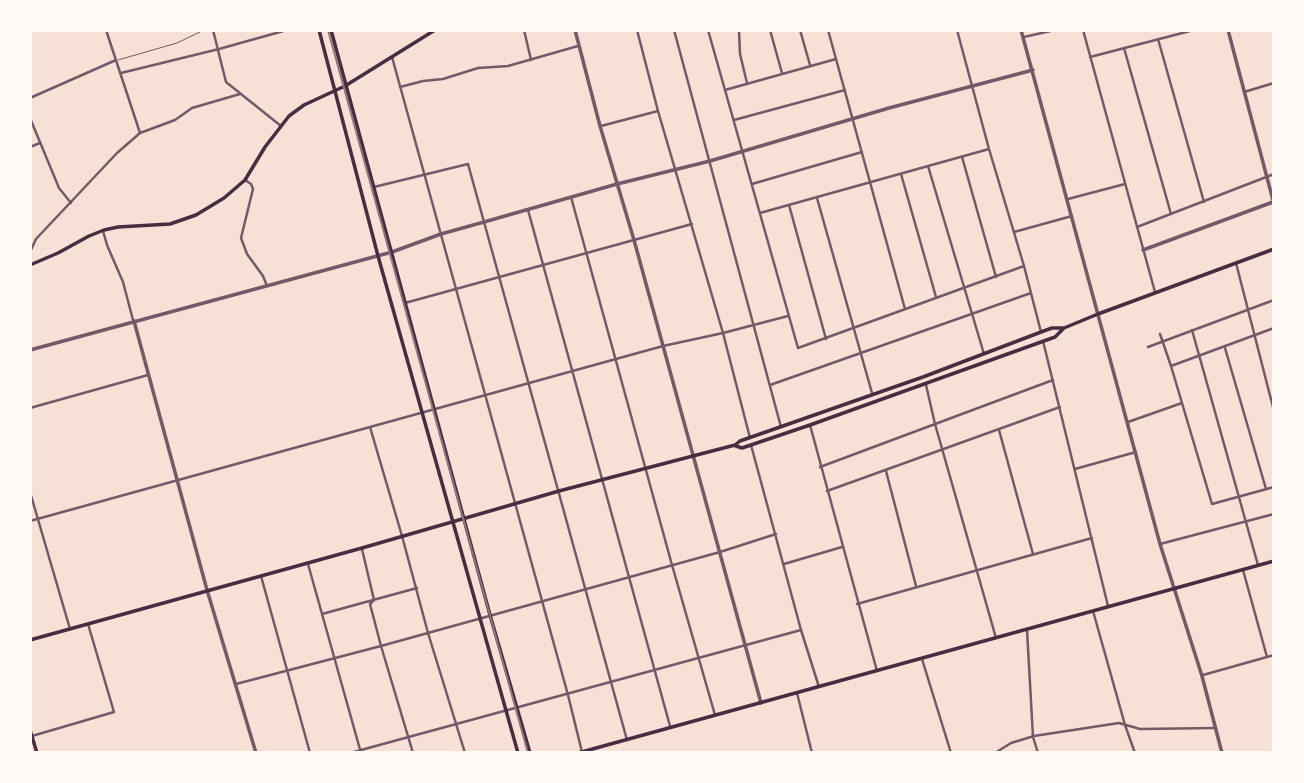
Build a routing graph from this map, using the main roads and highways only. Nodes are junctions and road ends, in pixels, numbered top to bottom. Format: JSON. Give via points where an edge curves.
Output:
{"nodes":[{"id":1,"x":319,"y":30,"type":"edge"},
{"id":2,"x":331,"y":30,"type":"edge"},
{"id":3,"x":435,"y":30,"type":"edge"},
{"id":4,"x":345,"y":86,"type":"junction"},
{"id":5,"x":334,"y":92,"type":"junction"},
{"id":6,"x":1274,"y":249,"type":"edge"},
{"id":7,"x":30,"y":265,"type":"edge"},
{"id":8,"x":1065,"y":328,"type":"junction"},
{"id":9,"x":735,"y":445,"type":"junction"},
{"id":10,"x":465,"y":519,"type":"junction"},
{"id":11,"x":453,"y":522,"type":"junction"},
{"id":12,"x":1274,"y":561,"type":"edge"},
{"id":13,"x":30,"y":640,"type":"edge"},
{"id":14,"x":30,"y":730,"type":"edge"},
{"id":15,"x":37,"y":753,"type":"edge"},
{"id":16,"x":518,"y":753,"type":"edge"},
{"id":17,"x":530,"y":753,"type":"edge"},
{"id":18,"x":581,"y":753,"type":"edge"}],
"edges":[{"from":1,"to":5,"type":"main road"},
{"from":2,"to":4,"type":"main road"},
{"from":3,"to":4,"type":"main road"},
{"from":4,"to":5,"type":"main road"},
{"from":4,"to":10,"type":"main road"},
{"from":5,"to":7,"type":"main road","via":[[289,116],[245,180],[196,215],[170,224],[103,231]]},
{"from":5,"to":11,"type":"main road"},
{"from":6,"to":8,"type":"main road"},
{"from":8,"to":9,"type":"main road","via":[[1052,328]]},
{"from":8,"to":9,"type":"main road","via":[[1055,337],[810,425],[742,448]]},
{"from":9,"to":10,"type":"main road"},
{"from":10,"to":11,"type":"main road"},
{"from":10,"to":17,"type":"main road"},
{"from":11,"to":13,"type":"main road"},
{"from":11,"to":16,"type":"main road"},
{"from":12,"to":18,"type":"main road"},
{"from":14,"to":15,"type":"main road"}]}
